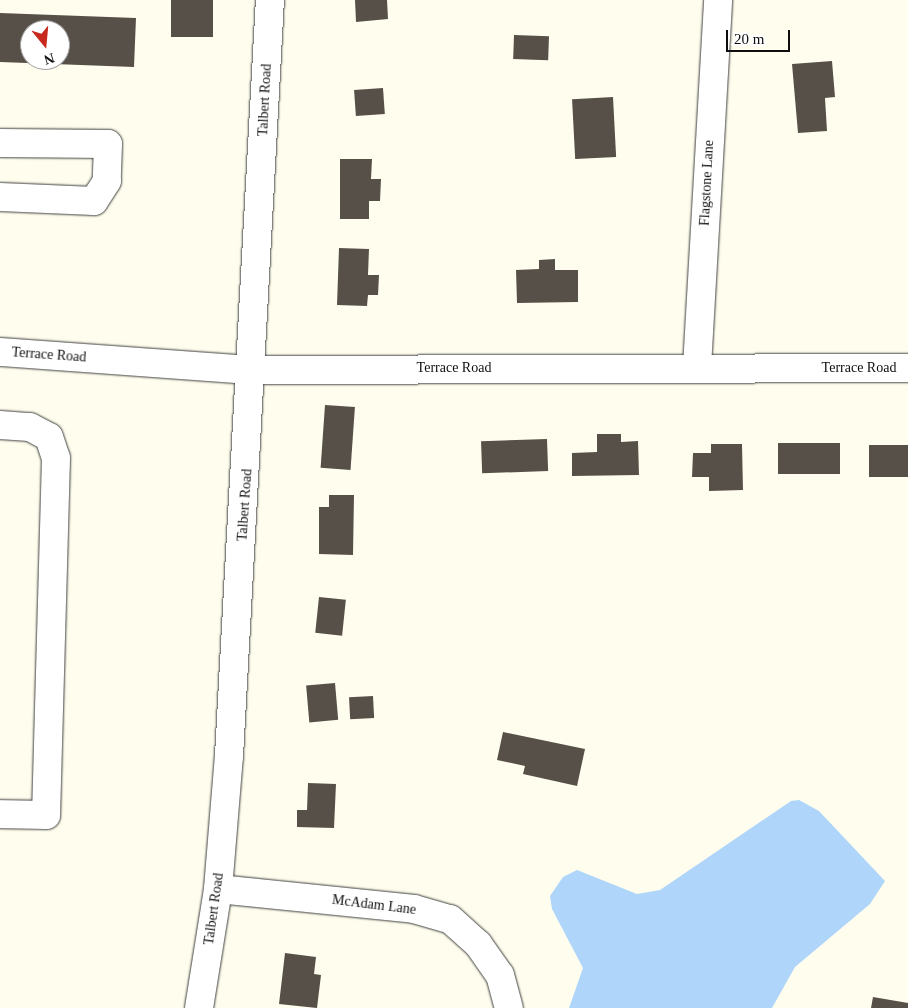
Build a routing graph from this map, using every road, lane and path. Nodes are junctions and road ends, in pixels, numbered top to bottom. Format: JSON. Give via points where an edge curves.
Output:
{"nodes":[{"id":1,"x":270,"y":0,"type":"edge"},
{"id":2,"x":718,"y":0,"type":"edge"},
{"id":3,"x":0,"y":143,"type":"edge"},
{"id":4,"x":0,"y":197,"type":"edge"},
{"id":5,"x":0,"y":352,"type":"edge"},
{"id":6,"x":697,"y":366,"type":"junction"},
{"id":7,"x":908,"y":368,"type":"edge"},
{"id":8,"x":253,"y":370,"type":"junction"},
{"id":9,"x":0,"y":425,"type":"edge"},
{"id":10,"x":0,"y":814,"type":"edge"},
{"id":11,"x":218,"y":889,"type":"junction"},
{"id":12,"x":199,"y":1008,"type":"edge"},
{"id":13,"x":509,"y":1008,"type":"edge"}],
"edges":[{"from":1,"to":8,"type":"street","name":"Talbert Road"},
{"from":2,"to":6,"type":"street","name":"Flagstone Lane"},
{"from":3,"to":4,"type":"street","via":[[108,144],[107,181],[94,201]]},
{"from":5,"to":8,"type":"street","name":"Terrace Road"},
{"from":6,"to":7,"type":"street","name":"Terrace Road"},
{"from":6,"to":8,"type":"street","name":"Terrace Road"},
{"from":8,"to":11,"type":"street","name":"Talbert Road"},
{"from":9,"to":10,"type":"street","via":[[30,427],[49,437],[56,458],[46,815]]},
{"from":11,"to":12,"type":"street","name":"Talbert Road"},
{"from":11,"to":13,"type":"street","name":"McAdam Lane","via":[[414,909],[450,919],[478,944],[500,975]]}]}
